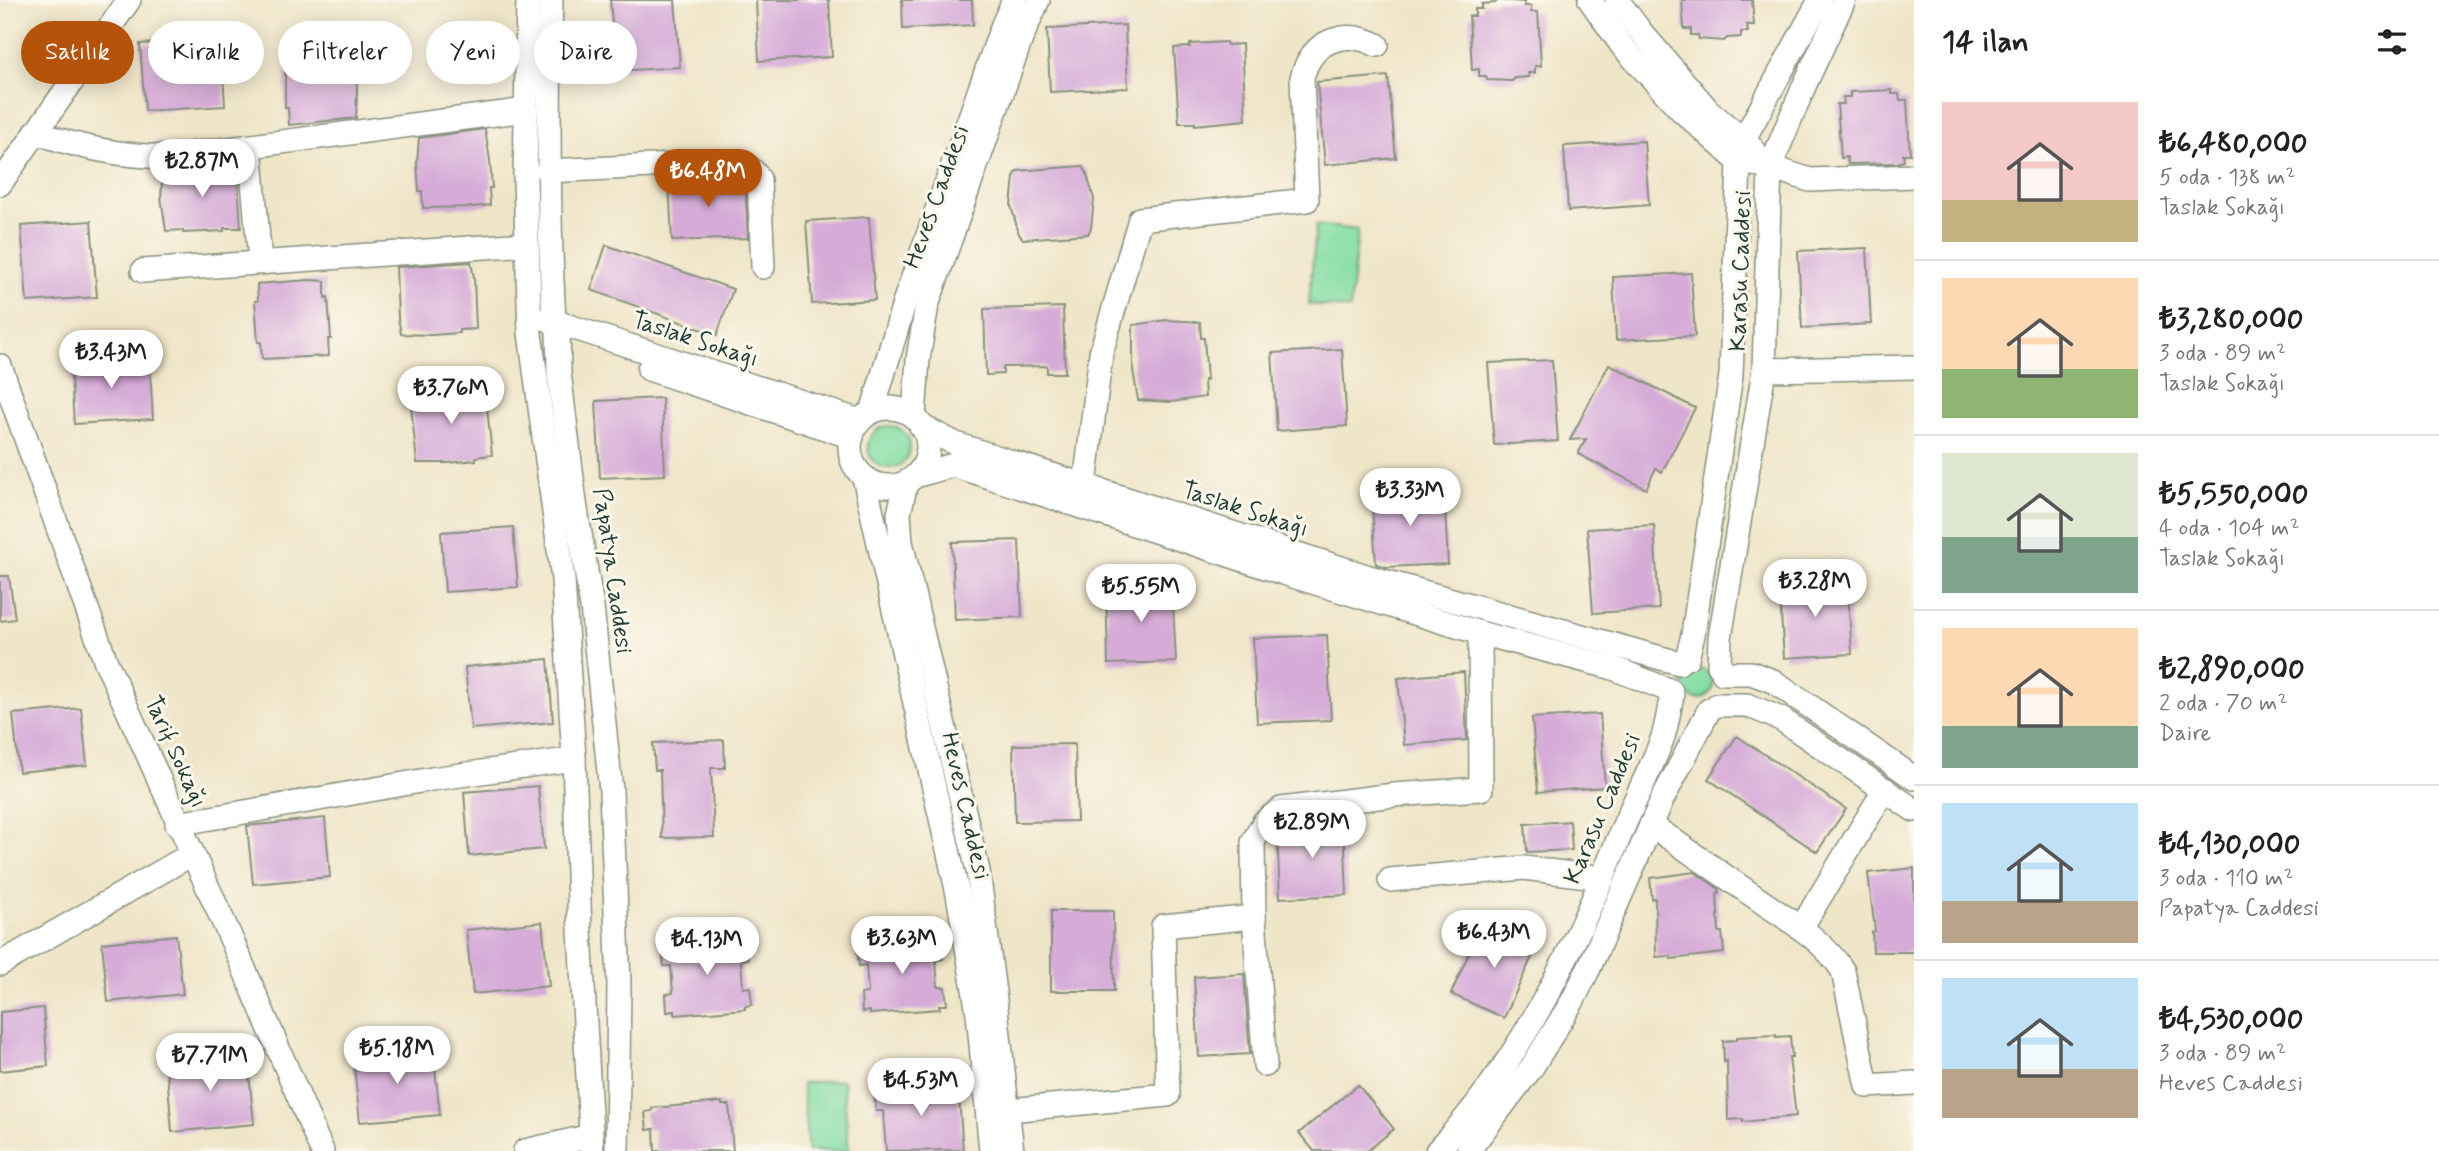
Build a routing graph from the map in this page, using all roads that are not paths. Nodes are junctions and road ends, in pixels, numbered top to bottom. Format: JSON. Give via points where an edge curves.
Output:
{"nodes":[{"id":1,"x":129,"y":0,"type":"edge"},
{"id":2,"x":528,"y":0,"type":"edge"},
{"id":3,"x":551,"y":0,"type":"edge"},
{"id":4,"x":1014,"y":0,"type":"edge"},
{"id":5,"x":1038,"y":0,"type":"edge"},
{"id":6,"x":1590,"y":0,"type":"edge"},
{"id":7,"x":1617,"y":0,"type":"edge"},
{"id":8,"x":1821,"y":0,"type":"edge"},
{"id":9,"x":1844,"y":0,"type":"edge"},
{"id":10,"x":1377,"y":45,"type":"dead end"},
{"id":11,"x":526,"y":110,"type":"junction"},
{"id":12,"x":36,"y":132,"type":"junction"},
{"id":13,"x":1744,"y":139,"type":"junction"},
{"id":14,"x":250,"y":147,"type":"junction"},
{"id":15,"x":1739,"y":162,"type":"junction"},
{"id":16,"x":1770,"y":167,"type":"junction"},
{"id":17,"x":547,"y":171,"type":"junction"},
{"id":18,"x":1914,"y":176,"type":"edge"},
{"id":19,"x":0,"y":184,"type":"edge"},
{"id":20,"x":527,"y":244,"type":"junction"},
{"id":21,"x":260,"y":262,"type":"junction"},
{"id":22,"x":762,"y":267,"type":"dead end"},
{"id":23,"x":143,"y":271,"type":"dead end"},
{"id":24,"x":531,"y":331,"type":"junction"},
{"id":25,"x":556,"y":331,"type":"junction"},
{"id":26,"x":0,"y":366,"type":"edge"},
{"id":27,"x":1914,"y":367,"type":"edge"},
{"id":28,"x":1764,"y":370,"type":"junction"},
{"id":29,"x":918,"y":422,"type":"junction"},
{"id":30,"x":861,"y":423,"type":"junction"},
{"id":31,"x":864,"y":477,"type":"junction"},
{"id":32,"x":911,"y":479,"type":"junction"},
{"id":33,"x":1084,"y":485,"type":"junction"},
{"id":34,"x":1480,"y":633,"type":"junction"},
{"id":35,"x":1683,"y":661,"type":"junction"},
{"id":36,"x":1721,"y":669,"type":"junction"},
{"id":37,"x":1672,"y":693,"type":"junction"},
{"id":38,"x":1713,"y":707,"type":"junction"},
{"id":39,"x":574,"y":759,"type":"junction"},
{"id":40,"x":1914,"y":778,"type":"edge"},
{"id":41,"x":1885,"y":789,"type":"junction"},
{"id":42,"x":1914,"y":810,"type":"edge"},
{"id":43,"x":177,"y":824,"type":"junction"},
{"id":44,"x":1651,"y":825,"type":"junction"},
{"id":45,"x":192,"y":854,"type":"junction"},
{"id":46,"x":1603,"y":878,"type":"junction"},
{"id":47,"x":1390,"y":880,"type":"dead end"},
{"id":48,"x":1254,"y":917,"type":"junction"},
{"id":49,"x":1801,"y":929,"type":"junction"},
{"id":50,"x":0,"y":964,"type":"edge"},
{"id":51,"x":1265,"y":1065,"type":"dead end"},
{"id":52,"x":1914,"y":1083,"type":"edge"},
{"id":53,"x":1008,"y":1110,"type":"junction"},
{"id":54,"x":592,"y":1143,"type":"edge"},
{"id":55,"x":1473,"y":1149,"type":"edge"},
{"id":56,"x":322,"y":1151,"type":"edge"},
{"id":57,"x":525,"y":1151,"type":"edge"},
{"id":58,"x":617,"y":1151,"type":"edge"},
{"id":59,"x":991,"y":1151,"type":"edge"},
{"id":60,"x":1012,"y":1151,"type":"edge"},
{"id":61,"x":1437,"y":1151,"type":"edge"}],
"edges":[{"from":1,"to":12,"type":"street"},
{"from":2,"to":11,"type":"street","name":"Papatya Caddesi"},
{"from":3,"to":17,"type":"street","name":"Papatya Caddesi"},
{"from":4,"to":30,"type":"street","name":"Heves Caddesi"},
{"from":5,"to":29,"type":"street","name":"Heves Caddesi","via":[[927,305],[918,359]]},
{"from":6,"to":15,"type":"street","name":"Karasu Caddesi","via":[[1623,47],[1663,91]]},
{"from":7,"to":13,"type":"street","name":"Karasu Caddesi","via":[[1708,110]]},
{"from":8,"to":13,"type":"street"},
{"from":9,"to":16,"type":"street"},
{"from":10,"to":33,"type":"street","via":[[1359,38],[1333,40],[1317,50],[1305,68],[1307,200],[1140,219],[1101,353]]},
{"from":11,"to":14,"type":"street"},
{"from":11,"to":20,"type":"street","name":"Papatya Caddesi"},
{"from":12,"to":14,"type":"street","via":[[85,148],[139,156]]},
{"from":12,"to":19,"type":"street"},
{"from":13,"to":15,"type":"street"},
{"from":13,"to":16,"type":"street","name":"Karasu Caddesi"},
{"from":14,"to":21,"type":"street"},
{"from":15,"to":16,"type":"street","name":"Karasu Caddesi"},
{"from":15,"to":35,"type":"street","name":"Karasu Caddesi","via":[[1731,375],[1693,635]]},
{"from":16,"to":18,"type":"street","via":[[1810,180]]},
{"from":16,"to":28,"type":"street","name":"Karasu Caddesi"},
{"from":17,"to":22,"type":"street","via":[[744,164],[759,180]]},
{"from":17,"to":25,"type":"street","name":"Papatya Caddesi"},
{"from":20,"to":21,"type":"street"},
{"from":20,"to":24,"type":"street","name":"Papatya Caddesi"},
{"from":21,"to":23,"type":"street"},
{"from":24,"to":25,"type":"street","name":"Taslak Sokağı","via":[[534,342],[542,346],[551,345]]},
{"from":24,"to":39,"type":"street","name":"Papatya Caddesi","via":[[563,579]]},
{"from":25,"to":30,"type":"street","name":"Taslak Sokağı"},
{"from":25,"to":58,"type":"street","name":"Papatya Caddesi","via":[[611,791],[619,984]]},
{"from":26,"to":43,"type":"street","name":"Tarif Sokağı","via":[[106,662]]},
{"from":27,"to":28,"type":"street"},
{"from":28,"to":36,"type":"street","name":"Karasu Caddesi","via":[[1720,638]]},
{"from":29,"to":30,"type":"street","via":[[894,409]]},
{"from":29,"to":32,"type":"street","via":[[928,447],[922,468]]},
{"from":29,"to":33,"type":"street","name":"Taslak Sokağı","via":[[956,444]]},
{"from":30,"to":31,"type":"street","via":[[852,459]]},
{"from":31,"to":32,"type":"street","via":[[884,486]]},
{"from":31,"to":59,"type":"street","name":"Heves Caddesi","via":[[958,894],[978,1013]]},
{"from":32,"to":34,"type":"street","name":"Taslak Sokağı","via":[[953,466]]},
{"from":32,"to":53,"type":"street","name":"Heves Caddesi","via":[[901,498],[899,528],[978,871]]},
{"from":33,"to":35,"type":"street","name":"Taslak Sokağı","via":[[1366,576]]},
{"from":34,"to":37,"type":"street","name":"Taslak Sokağı","via":[[1613,668]]},
{"from":34,"to":48,"type":"street","via":[[1481,789],[1394,794],[1281,809],[1264,822],[1253,842]]},
{"from":35,"to":36,"type":"street","via":[[1704,657]]},
{"from":35,"to":37,"type":"street","via":[[1671,678]]},
{"from":36,"to":38,"type":"street","via":[[1725,690]]},
{"from":36,"to":40,"type":"street","via":[[1773,681]]},
{"from":37,"to":38,"type":"street","via":[[1692,712]]},
{"from":37,"to":46,"type":"street","name":"Karasu Caddesi","via":[[1664,734]]},
{"from":38,"to":41,"type":"street","via":[[1747,705],[1764,710]]},
{"from":38,"to":44,"type":"street","name":"Karasu Caddesi"},
{"from":39,"to":43,"type":"street"},
{"from":39,"to":54,"type":"street","name":"Papatya Caddesi"},
{"from":41,"to":42,"type":"street"},
{"from":41,"to":49,"type":"street"},
{"from":43,"to":45,"type":"street","name":"Tarif Sokağı"},
{"from":44,"to":49,"type":"street"},
{"from":44,"to":55,"type":"street","name":"Karasu Caddesi","via":[[1572,1002]]},
{"from":45,"to":50,"type":"street"},
{"from":45,"to":56,"type":"street","name":"Tarif Sokağı"},
{"from":46,"to":47,"type":"street","via":[[1524,868]]},
{"from":46,"to":61,"type":"street","name":"Karasu Caddesi","via":[[1563,965],[1519,1044],[1473,1110]]},
{"from":48,"to":51,"type":"street"},
{"from":48,"to":53,"type":"street","via":[[1163,926],[1168,1095]]},
{"from":49,"to":52,"type":"street","via":[[1825,947],[1843,971],[1867,1086]]},
{"from":53,"to":60,"type":"street","name":"Heves Caddesi"},
{"from":54,"to":57,"type":"street"}]}
